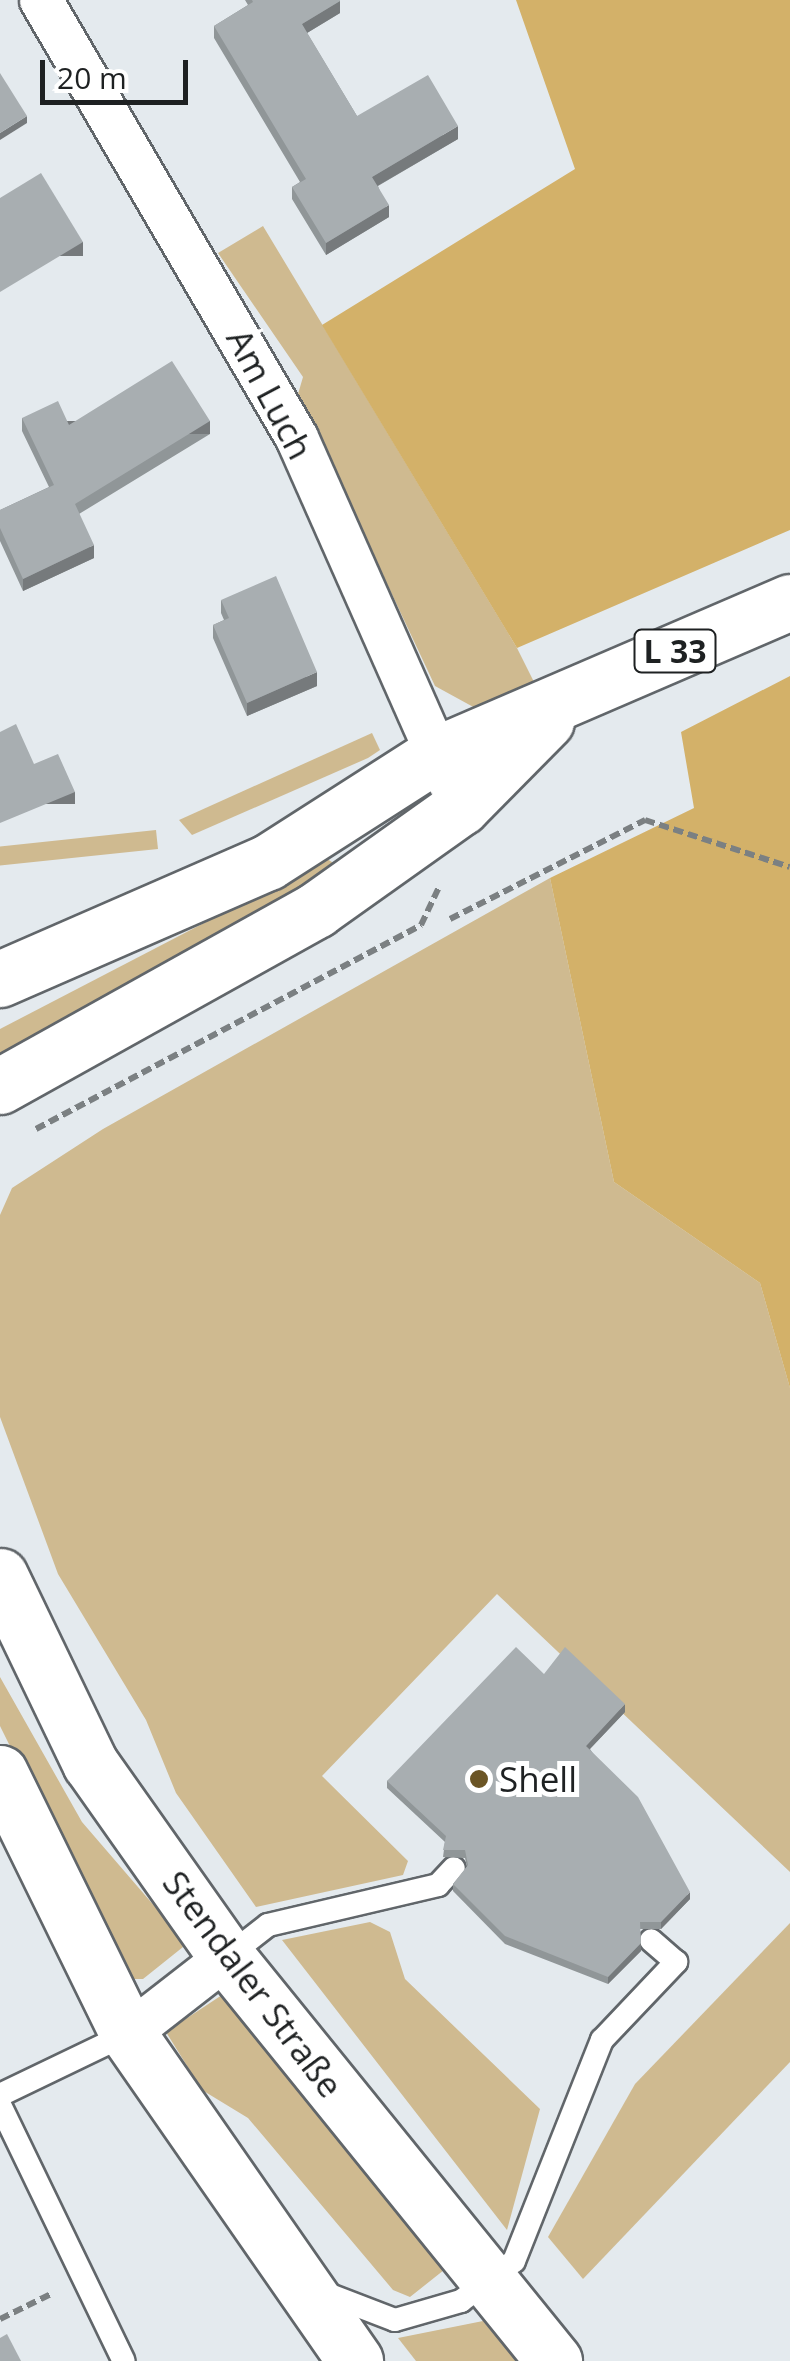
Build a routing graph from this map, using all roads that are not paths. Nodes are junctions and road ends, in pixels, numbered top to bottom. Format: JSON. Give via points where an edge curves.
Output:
{"nodes":[{"id":1,"x":41,"y":0,"type":"edge"},
{"id":2,"x":790,"y":602,"type":"edge"},
{"id":3,"x":562,"y":705,"type":"junction"},
{"id":4,"x":438,"y":754,"type":"junction"},
{"id":5,"x":461,"y":807,"type":"junction"},
{"id":6,"x":0,"y":979,"type":"edge"},
{"id":7,"x":0,"y":1086,"type":"edge"},
{"id":8,"x":0,"y":1576,"type":"edge"},
{"id":9,"x":0,"y":1773,"type":"edge"},
{"id":10,"x":454,"y":1868,"type":"dead end"},
{"id":11,"x":651,"y":1940,"type":"dead end"},
{"id":12,"x":227,"y":1956,"type":"junction"},
{"id":13,"x":128,"y":2034,"type":"junction"},
{"id":14,"x":0,"y":2095,"type":"edge"},
{"id":15,"x":0,"y":2105,"type":"edge"},
{"id":16,"x":487,"y":2285,"type":"junction"},
{"id":17,"x":309,"y":2288,"type":"junction"},
{"id":18,"x":124,"y":2361,"type":"edge"},
{"id":19,"x":355,"y":2361,"type":"edge"},
{"id":20,"x":554,"y":2361,"type":"edge"}],
"edges":[{"from":1,"to":4,"type":"street","name":"Am Luch","via":[[297,438]]},
{"from":2,"to":3,"type":"main road","number":"L 33"},
{"from":3,"to":4,"type":"main road"},
{"from":3,"to":5,"type":"main road"},
{"from":4,"to":5,"type":"street","name":"Am Luch"},
{"from":4,"to":6,"type":"main road","via":[[268,862]]},
{"from":5,"to":7,"type":"main road","via":[[247,953]]},
{"from":8,"to":12,"type":"main road","name":"Stendaler Straße","via":[[90,1763]]},
{"from":9,"to":13,"type":"main road"},
{"from":10,"to":12,"type":"lane","via":[[438,1886],[268,1925]]},
{"from":11,"to":16,"type":"lane","via":[[676,1962],[602,2040],[514,2261]]},
{"from":12,"to":13,"type":"street"},
{"from":12,"to":16,"type":"main road","name":"Stendaler Straße"},
{"from":13,"to":14,"type":"lane"},
{"from":13,"to":17,"type":"main road"},
{"from":15,"to":18,"type":"lane"},
{"from":16,"to":17,"type":"lane","via":[[395,2320]]},
{"from":16,"to":20,"type":"main road","name":"Stendaler Straße"},
{"from":17,"to":19,"type":"main road"}]}
